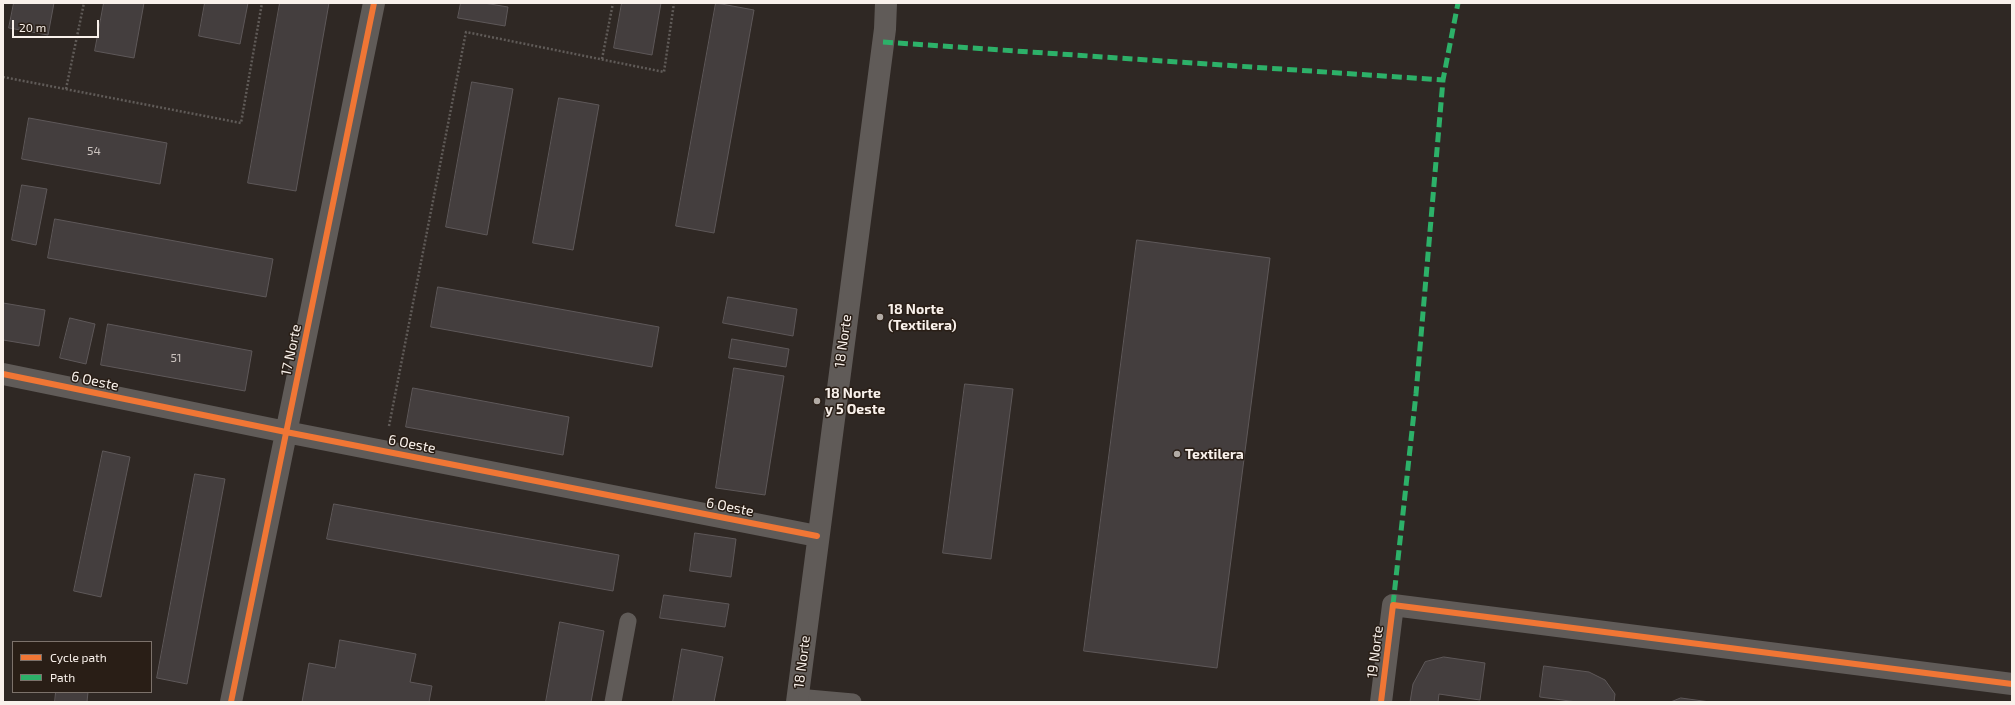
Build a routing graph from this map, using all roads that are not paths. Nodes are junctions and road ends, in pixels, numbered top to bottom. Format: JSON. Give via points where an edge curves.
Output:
{"nodes":[{"id":1,"x":374,"y":3,"type":"edge"},
{"id":2,"x":886,"y":3,"type":"edge"},
{"id":3,"x":3,"y":374,"type":"edge"},
{"id":4,"x":286,"y":432,"type":"junction"},
{"id":5,"x":818,"y":536,"type":"junction"},
{"id":6,"x":628,"y":622,"type":"dead end"},
{"id":7,"x":2012,"y":684,"type":"edge"},
{"id":8,"x":797,"y":699,"type":"edge"},
{"id":9,"x":231,"y":702,"type":"edge"},
{"id":10,"x":613,"y":702,"type":"edge"},
{"id":11,"x":853,"y":702,"type":"edge"},
{"id":12,"x":1381,"y":702,"type":"edge"}],
"edges":[{"from":1,"to":4,"type":"street","name":"17 Norte"},
{"from":2,"to":5,"type":"street","name":"18 Norte","via":[[885,29]]},
{"from":3,"to":4,"type":"street","name":"6 Oeste"},
{"from":4,"to":5,"type":"street","name":"6 Oeste"},
{"from":4,"to":9,"type":"street","name":"17 Norte"},
{"from":5,"to":8,"type":"street","name":"18 Norte"},
{"from":6,"to":10,"type":"lane"},
{"from":7,"to":12,"type":"street","name":"19 Norte","via":[[1393,605]]},
{"from":8,"to":11,"type":"lane"}]}
